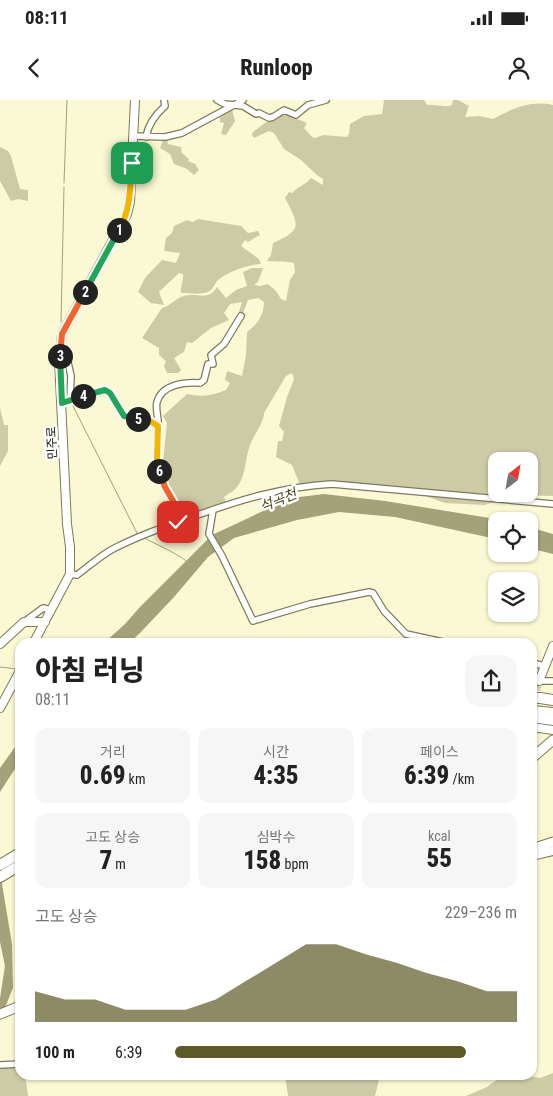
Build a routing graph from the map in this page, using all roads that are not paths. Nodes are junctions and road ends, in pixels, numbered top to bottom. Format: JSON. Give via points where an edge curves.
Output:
{"nodes":[{"id":1,"x":135,"y":100,"type":"edge"},
{"id":2,"x":164,"y":100,"type":"edge"},
{"id":3,"x":217,"y":100,"type":"edge"},
{"id":4,"x":243,"y":100,"type":"edge"},
{"id":5,"x":326,"y":100,"type":"edge"},
{"id":6,"x":236,"y":105,"type":"junction"},
{"id":7,"x":133,"y":136,"type":"junction"},
{"id":8,"x":146,"y":137,"type":"junction"},
{"id":9,"x":241,"y":316,"type":"dead end"},
{"id":10,"x":67,"y":358,"type":"dead end"},
{"id":11,"x":70,"y":400,"type":"junction"},
{"id":12,"x":62,"y":403,"type":"junction"},
{"id":13,"x":158,"y":426,"type":"junction"},
{"id":14,"x":553,"y":504,"type":"edge"},
{"id":15,"x":213,"y":510,"type":"junction"},
{"id":16,"x":184,"y":520,"type":"junction"},
{"id":17,"x":70,"y":574,"type":"junction"},
{"id":18,"x":52,"y":610,"type":"junction"},
{"id":19,"x":24,"y":622,"type":"junction"},
{"id":20,"x":45,"y":622,"type":"junction"},
{"id":21,"x":36,"y":638,"type":"edge"},
{"id":22,"x":424,"y":638,"type":"edge"},
{"id":23,"x":0,"y":644,"type":"edge"},
{"id":24,"x":553,"y":646,"type":"edge"},
{"id":25,"x":537,"y":664,"type":"edge"},
{"id":26,"x":545,"y":666,"type":"junction"},
{"id":27,"x":15,"y":680,"type":"edge"},
{"id":28,"x":539,"y":681,"type":"joint"},
{"id":29,"x":553,"y":682,"type":"edge"},
{"id":30,"x":537,"y":698,"type":"edge"},
{"id":31,"x":553,"y":700,"type":"edge"},
{"id":32,"x":0,"y":708,"type":"edge"},
{"id":33,"x":537,"y":713,"type":"edge"},
{"id":34,"x":553,"y":713,"type":"edge"},
{"id":35,"x":537,"y":714,"type":"edge"},
{"id":36,"x":553,"y":721,"type":"edge"},
{"id":37,"x":537,"y":728,"type":"edge"},
{"id":38,"x":553,"y":730,"type":"edge"},
{"id":39,"x":550,"y":743,"type":"edge"},
{"id":40,"x":537,"y":754,"type":"edge"},
{"id":41,"x":553,"y":842,"type":"edge"},
{"id":42,"x":537,"y":847,"type":"edge"},
{"id":43,"x":553,"y":850,"type":"edge"},
{"id":44,"x":537,"y":856,"type":"edge"},
{"id":45,"x":553,"y":856,"type":"edge"},
{"id":46,"x":15,"y":857,"type":"edge"},
{"id":47,"x":537,"y":858,"type":"edge"},
{"id":48,"x":5,"y":866,"type":"edge"},
{"id":49,"x":0,"y":877,"type":"edge"},
{"id":50,"x":15,"y":1008,"type":"edge"},
{"id":51,"x":0,"y":1014,"type":"edge"},
{"id":52,"x":15,"y":1064,"type":"edge"},
{"id":53,"x":0,"y":1065,"type":"edge"}],
"edges":[{"from":1,"to":7,"type":"main road","name":"민주로"},
{"from":2,"to":8,"type":"street","via":[[165,106],[157,113]]},
{"from":3,"to":6,"type":"street"},
{"from":4,"to":6,"type":"street"},
{"from":5,"to":6,"type":"street","via":[[308,105],[296,115],[284,110],[268,118]]},
{"from":6,"to":8,"type":"street","via":[[182,133]]},
{"from":7,"to":8,"type":"street"},
{"from":7,"to":12,"type":"main road","name":"민주로","via":[[127,214],[62,334],[59,360]]},
{"from":9,"to":13,"type":"street","via":[[224,344],[211,355],[213,364],[208,364],[204,380],[168,388],[160,396],[156,404]]},
{"from":10,"to":11,"type":"street","via":[[71,376]]},
{"from":11,"to":12,"type":"street"},
{"from":11,"to":13,"type":"street","via":[[105,390],[124,416],[138,420],[142,416]]},
{"from":12,"to":17,"type":"main road","name":"민주로"},
{"from":13,"to":16,"type":"street","via":[[158,469]]},
{"from":14,"to":15,"type":"street","via":[[332,484],[273,491]]},
{"from":15,"to":16,"type":"street"},
{"from":15,"to":22,"type":"street","via":[[209,534],[253,621],[310,604],[369,592],[406,634]]},
{"from":16,"to":17,"type":"street","via":[[137,537],[109,551],[77,575]]},
{"from":17,"to":18,"type":"main road","name":"민주로"},
{"from":18,"to":19,"type":"street","via":[[43,608]]},
{"from":18,"to":20,"type":"main road","name":"민주로"},
{"from":19,"to":20,"type":"main road"},
{"from":19,"to":23,"type":"main road"},
{"from":20,"to":21,"type":"main road","name":"민주로"},
{"from":24,"to":26,"type":"main road"},
{"from":25,"to":26,"type":"street"},
{"from":26,"to":28,"type":"main road"},
{"from":27,"to":32,"type":"main road"},
{"from":28,"to":29,"type":"street"},
{"from":30,"to":31,"type":"highway"},
{"from":33,"to":34,"type":"highway"},
{"from":35,"to":36,"type":"main road"},
{"from":37,"to":38,"type":"main road"},
{"from":39,"to":40,"type":"main road"},
{"from":41,"to":42,"type":"main road"},
{"from":43,"to":44,"type":"main road"},
{"from":45,"to":47,"type":"main road"},
{"from":46,"to":48,"type":"highway"},
{"from":48,"to":49,"type":"highway"},
{"from":50,"to":51,"type":"main road"},
{"from":52,"to":53,"type":"street"}]}
